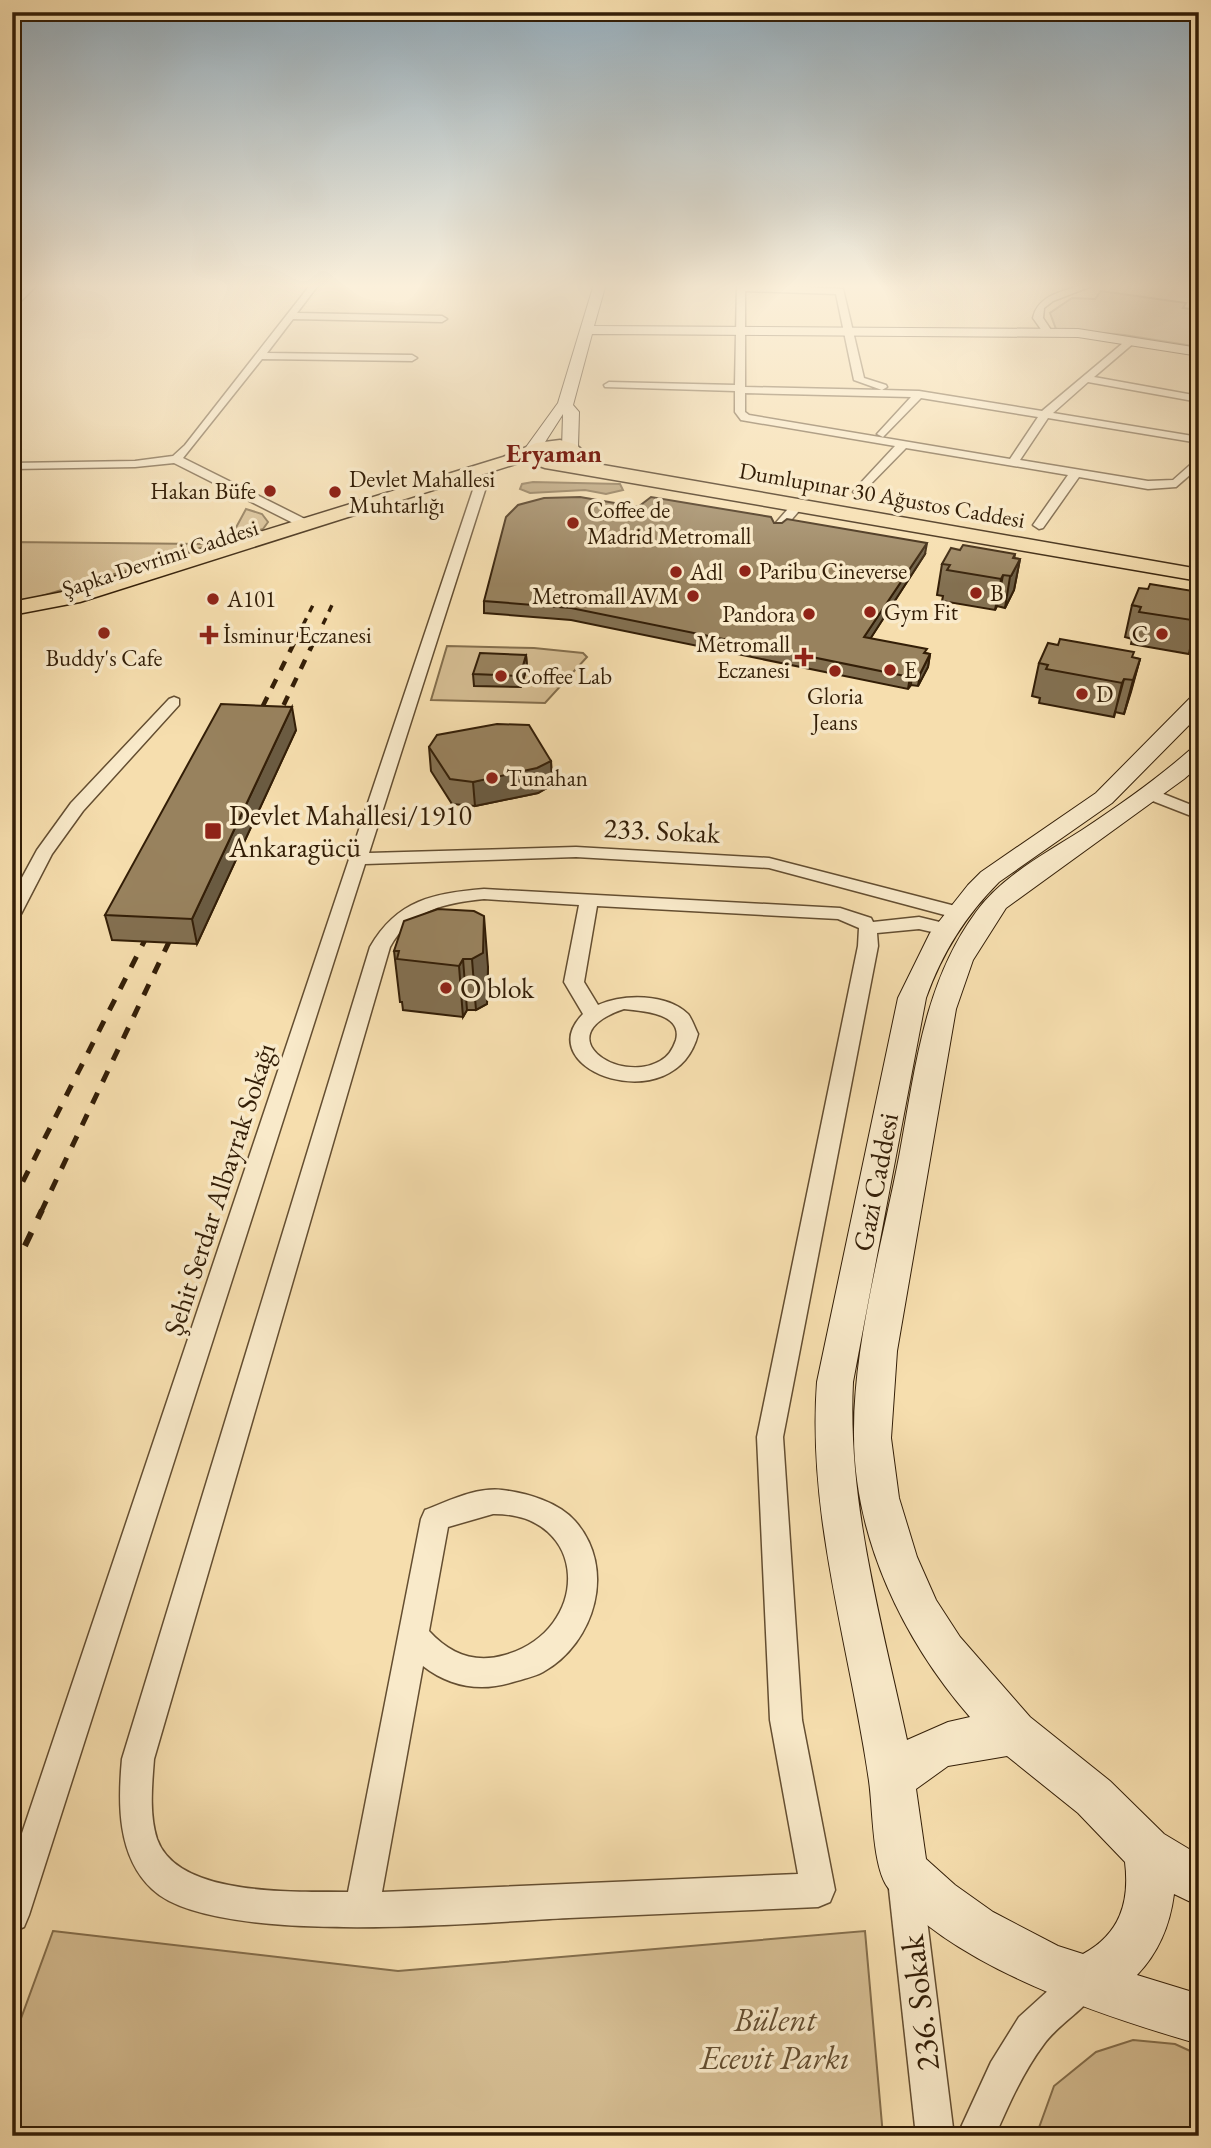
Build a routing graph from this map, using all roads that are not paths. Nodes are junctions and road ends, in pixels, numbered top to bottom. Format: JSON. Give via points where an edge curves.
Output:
{"nodes":[{"id":1,"x":237,"y":384,"type":"edge"},
{"id":2,"x":571,"y":384,"type":"edge"},
{"id":3,"x":740,"y":384,"type":"edge"},
{"id":4,"x":877,"y":384,"type":"edge"},
{"id":5,"x":1080,"y":384,"type":"edge"},
{"id":6,"x":1116,"y":384,"type":"edge"},
{"id":7,"x":610,"y":385,"type":"dead end"},
{"id":8,"x":740,"y":389,"type":"junction"},
{"id":9,"x":919,"y":394,"type":"junction"},
{"id":10,"x":1199,"y":399,"type":"edge"},
{"id":11,"x":565,"y":405,"type":"junction"},
{"id":12,"x":1045,"y":414,"type":"junction"},
{"id":13,"x":883,"y":434,"type":"dead end"},
{"id":14,"x":1199,"y":440,"type":"edge"},
{"id":15,"x":903,"y":445,"type":"junction"},
{"id":16,"x":530,"y":451,"type":"junction"},
{"id":17,"x":564,"y":456,"type":"junction"},
{"id":18,"x":176,"y":458,"type":"junction"},
{"id":19,"x":1199,"y":460,"type":"edge"},
{"id":20,"x":1013,"y":463,"type":"junction"},
{"id":21,"x":12,"y":466,"type":"edge"},
{"id":22,"x":1076,"y":474,"type":"junction"},
{"id":23,"x":482,"y":481,"type":"junction"},
{"id":24,"x":859,"y":492,"type":"dead end"},
{"id":25,"x":798,"y":505,"type":"junction"},
{"id":26,"x":1039,"y":525,"type":"dead end"},
{"id":27,"x":312,"y":527,"type":"junction"},
{"id":28,"x":777,"y":529,"type":"edge"},
{"id":29,"x":1199,"y":562,"type":"edge"},
{"id":30,"x":1199,"y":575,"type":"edge"},
{"id":31,"x":12,"y":609,"type":"edge"},
{"id":32,"x":12,"y":624,"type":"edge"},
{"id":33,"x":174,"y":702,"type":"dead end"},
{"id":34,"x":1199,"y":702,"type":"edge"},
{"id":35,"x":1150,"y":753,"type":"junction"},
{"id":36,"x":1193,"y":759,"type":"edge"},
{"id":37,"x":1151,"y":794,"type":"junction"},
{"id":38,"x":1199,"y":814,"type":"edge"},
{"id":39,"x":358,"y":859,"type":"junction"},
{"id":40,"x":589,"y":900,"type":"junction"},
{"id":41,"x":12,"y":914,"type":"edge"},
{"id":42,"x":957,"y":926,"type":"junction"},
{"id":43,"x":868,"y":928,"type":"junction"},
{"id":44,"x":593,"y":1014,"type":"junction"},
{"id":45,"x":414,"y":1635,"type":"junction"},
{"id":46,"x":1014,"y":1733,"type":"junction"},
{"id":47,"x":892,"y":1780,"type":"junction"},
{"id":48,"x":1147,"y":1850,"type":"junction"},
{"id":49,"x":904,"y":1871,"type":"junction"},
{"id":50,"x":1199,"y":1882,"type":"edge"},
{"id":51,"x":362,"y":1910,"type":"junction"},
{"id":52,"x":12,"y":1915,"type":"edge"},
{"id":53,"x":1084,"y":1980,"type":"junction"},
{"id":54,"x":1199,"y":2019,"type":"edge"},
{"id":55,"x":935,"y":2136,"type":"edge"},
{"id":56,"x":976,"y":2136,"type":"edge"}],
"edges":[{"from":1,"to":18,"type":"street"},
{"from":2,"to":11,"type":"main road"},
{"from":3,"to":8,"type":"street"},
{"from":4,"to":9,"type":"street"},
{"from":5,"to":12,"type":"street"},
{"from":6,"to":10,"type":"street"},
{"from":7,"to":8,"type":"street"},
{"from":8,"to":9,"type":"street"},
{"from":8,"to":15,"type":"street","via":[[740,412],[751,420]]},
{"from":9,"to":12,"type":"street"},
{"from":9,"to":13,"type":"street"},
{"from":11,"to":16,"type":"main road","via":[[554,412],[545,435]]},
{"from":11,"to":17,"type":"main road","via":[[571,412]]},
{"from":12,"to":14,"type":"street"},
{"from":12,"to":20,"type":"street"},
{"from":15,"to":20,"type":"street"},
{"from":15,"to":24,"type":"street"},
{"from":16,"to":17,"type":"main road","via":[[534,460]]},
{"from":16,"to":27,"type":"main road","name":"Şapka Devrimi Caddesi"},
{"from":17,"to":23,"type":"main road","name":"Şapka Devrimi Caddesi"},
{"from":17,"to":25,"type":"main road","name":"Dumlupınar 30 Ağustos Caddesi"},
{"from":17,"to":29,"type":"main road","name":"Dumlupınar 30 Ağustos Caddesi"},
{"from":18,"to":21,"type":"street","via":[[135,464]]},
{"from":18,"to":27,"type":"street"},
{"from":19,"to":22,"type":"street","via":[[1181,480],[1169,485]]},
{"from":20,"to":22,"type":"street"},
{"from":22,"to":26,"type":"street"},
{"from":23,"to":27,"type":"main road","name":"Şapka Devrimi Caddesi"},
{"from":23,"to":39,"type":"street","name":"Şehit Serdar Albayrak Sokağı"},
{"from":25,"to":28,"type":"street"},
{"from":25,"to":30,"type":"main road","name":"Dumlupınar 30 Ağustos Caddesi"},
{"from":27,"to":31,"type":"main road","name":"Şapka Devrimi Caddesi","via":[[72,597]]},
{"from":27,"to":32,"type":"main road","name":"Şapka Devrimi Caddesi","via":[[90,609]]},
{"from":33,"to":41,"type":"street","via":[[77,807],[43,855]]},
{"from":34,"to":35,"type":"main road","name":"Gazi Caddesi"},
{"from":35,"to":36,"type":"main road"},
{"from":35,"to":42,"type":"main road","name":"Gazi Caddesi","via":[[1104,798],[990,877]]},
{"from":36,"to":37,"type":"main road","name":"Gazi Caddesi"},
{"from":37,"to":38,"type":"street"},
{"from":37,"to":42,"type":"main road","name":"Gazi Caddesi"},
{"from":39,"to":42,"type":"street","name":"233. Sokak","via":[[576,852],[769,863]]},
{"from":39,"to":52,"type":"street","name":"Şehit Serdar Albayrak Sokağı"},
{"from":40,"to":43,"type":"street","via":[[840,914],[864,922]]},
{"from":40,"to":44,"type":"street","via":[[574,982]]},
{"from":40,"to":51,"type":"street","via":[[452,896],[422,905],[386,932],[138,1759],[134,1808],[142,1847],[165,1880],[200,1897],[254,1905]]},
{"from":42,"to":43,"type":"street","via":[[919,923]]},
{"from":42,"to":46,"type":"main road","name":"Gazi Caddesi","via":[[880,1351],[873,1409],[874,1466],[884,1516],[908,1582],[936,1639]]},
{"from":42,"to":47,"type":"main road","name":"Gazi Caddesi","via":[[921,973],[906,1023],[832,1416],[844,1533]]},
{"from":43,"to":51,"type":"street","via":[[770,1437],[786,1720],[818,1890]]},
{"from":44,"to":44,"type":"street","via":[[583,1024],[581,1048],[589,1059],[612,1071],[658,1071],[674,1063],[688,1042],[681,1021],[656,1006],[623,1003]]},
{"from":45,"to":45,"type":"street","via":[[435,1519],[502,1502],[541,1513],[570,1538],[582,1561],[585,1587],[579,1614],[565,1639],[542,1658],[514,1671],[484,1675],[454,1669],[429,1655]]},
{"from":45,"to":51,"type":"street"},
{"from":46,"to":47,"type":"main road","via":[[937,1746]]},
{"from":46,"to":48,"type":"main road","via":[[1094,1797]]},
{"from":47,"to":49,"type":"main road"},
{"from":48,"to":50,"type":"main road"},
{"from":48,"to":53,"type":"main road","via":[[1151,1894],[1138,1937],[1115,1963]]},
{"from":49,"to":53,"type":"main road","via":[[976,1929],[1047,1967]]},
{"from":49,"to":55,"type":"street","name":"236. Sokak"},
{"from":53,"to":54,"type":"main road"},
{"from":53,"to":56,"type":"street","via":[[1032,2030]]}]}
